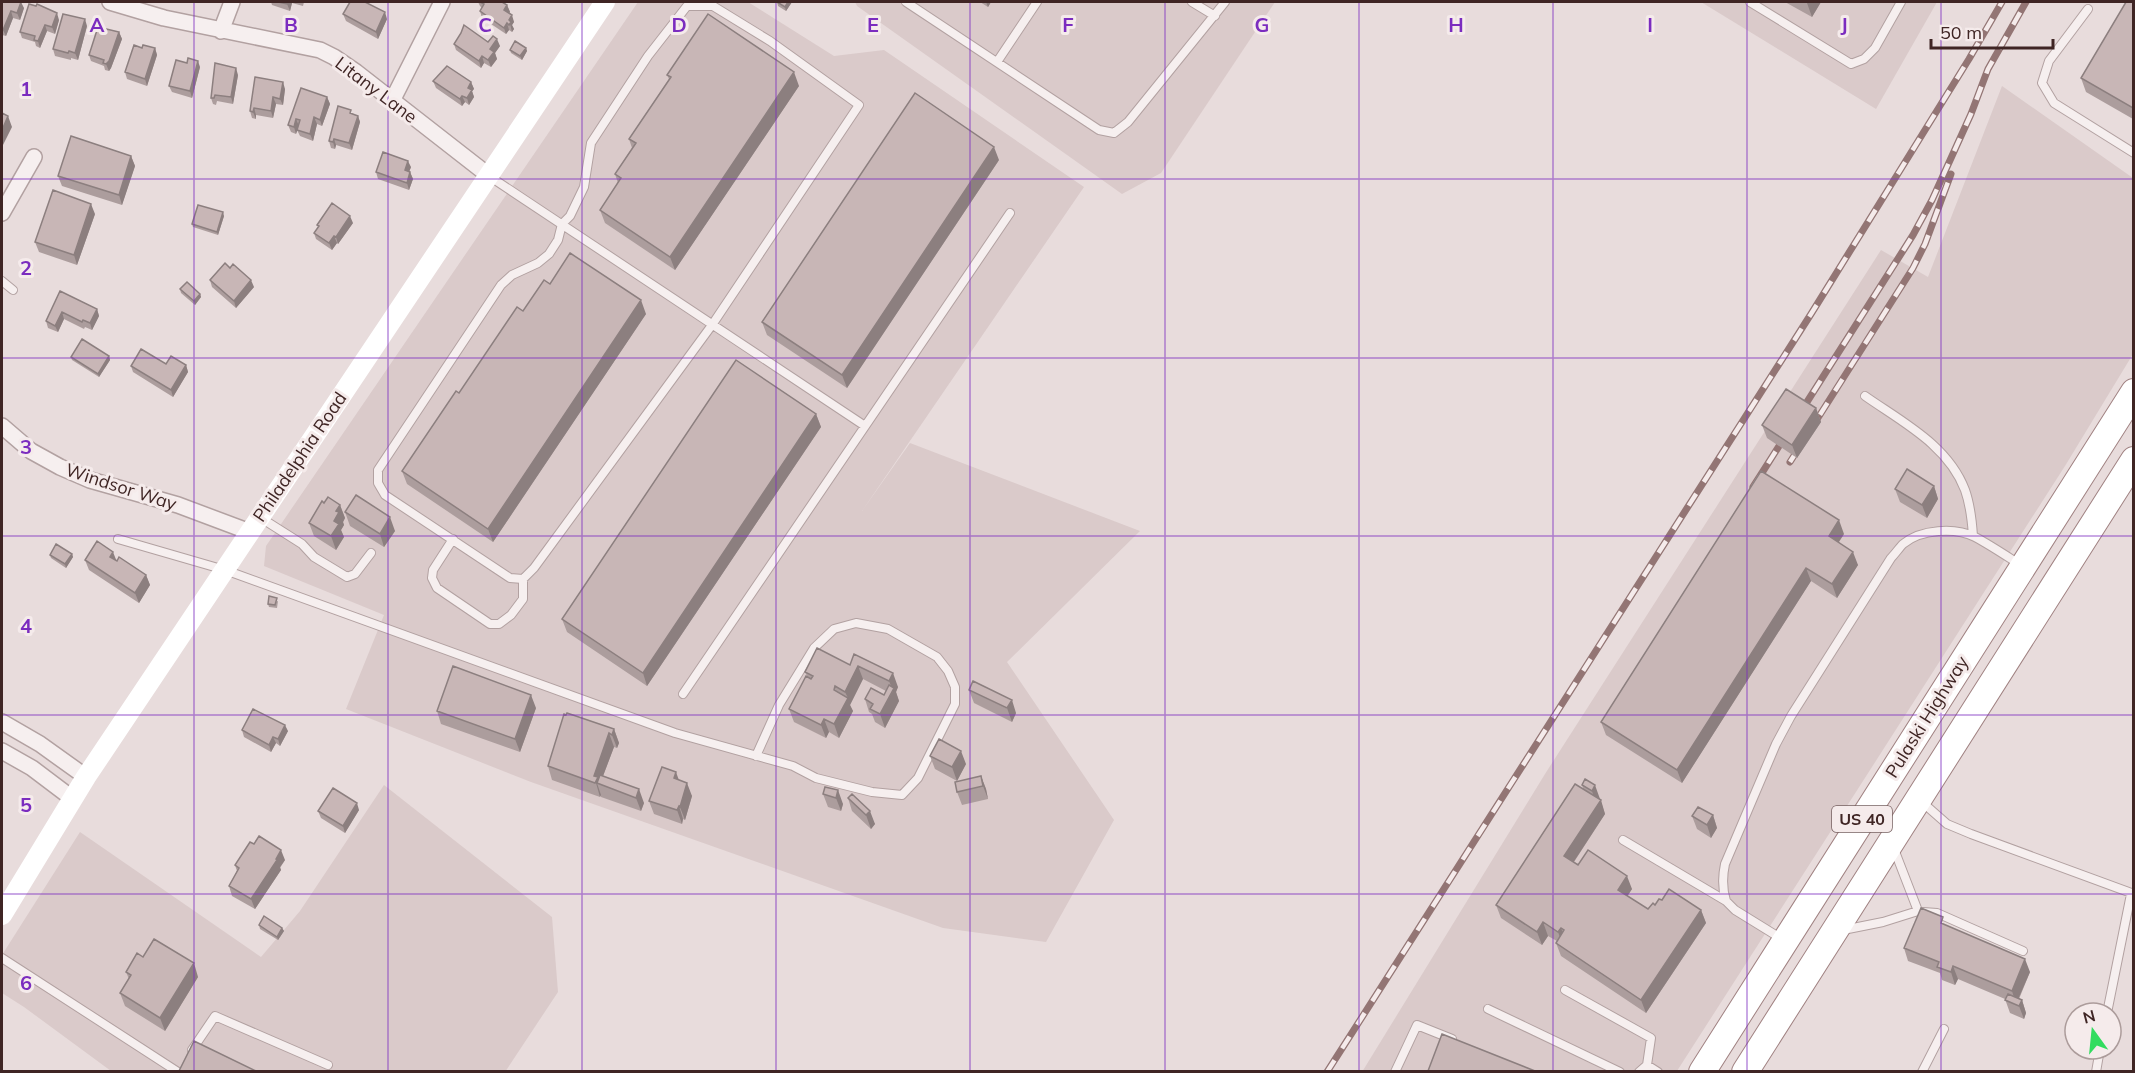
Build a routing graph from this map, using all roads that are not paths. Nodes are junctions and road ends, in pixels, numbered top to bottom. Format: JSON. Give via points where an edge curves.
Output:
{"nodes":[{"id":1,"x":110,"y":2,"type":"edge"},
{"id":2,"x":232,"y":2,"type":"edge"},
{"id":3,"x":442,"y":2,"type":"edge"},
{"id":4,"x":605,"y":2,"type":"edge"},
{"id":5,"x":906,"y":2,"type":"edge"},
{"id":6,"x":1036,"y":2,"type":"edge"},
{"id":7,"x":1192,"y":2,"type":"edge"},
{"id":8,"x":1226,"y":2,"type":"edge"},
{"id":9,"x":1750,"y":2,"type":"edge"},
{"id":10,"x":1901,"y":2,"type":"edge"},
{"id":11,"x":2088,"y":9,"type":"dead end"},
{"id":12,"x":1215,"y":16,"type":"junction"},
{"id":13,"x":221,"y":31,"type":"junction"},
{"id":14,"x":997,"y":62,"type":"junction"},
{"id":15,"x":392,"y":101,"type":"junction"},
{"id":16,"x":2133,"y":153,"type":"edge"},
{"id":17,"x":34,"y":157,"type":"dead end"},
{"id":18,"x":488,"y":175,"type":"junction"},
{"id":19,"x":2,"y":213,"type":"edge"},
{"id":20,"x":1010,"y":213,"type":"dead end"},
{"id":21,"x":562,"y":224,"type":"junction"},
{"id":22,"x":2,"y":281,"type":"edge"},
{"id":23,"x":13,"y":290,"type":"dead end"},
{"id":24,"x":712,"y":325,"type":"junction"},
{"id":25,"x":2133,"y":392,"type":"edge"},
{"id":26,"x":1865,"y":396,"type":"dead end"},
{"id":27,"x":2,"y":426,"type":"edge"},
{"id":28,"x":866,"y":426,"type":"junction"},
{"id":29,"x":2133,"y":460,"type":"edge"},
{"id":30,"x":255,"y":525,"type":"junction"},
{"id":31,"x":1973,"y":536,"type":"junction"},
{"id":32,"x":118,"y":539,"type":"dead end"},
{"id":33,"x":453,"y":539,"type":"junction"},
{"id":34,"x":371,"y":553,"type":"dead end"},
{"id":35,"x":2023,"y":566,"type":"junction"},
{"id":36,"x":225,"y":570,"type":"junction"},
{"id":37,"x":523,"y":579,"type":"junction"},
{"id":38,"x":683,"y":694,"type":"dead end"},
{"id":39,"x":2,"y":722,"type":"edge"},
{"id":40,"x":2,"y":751,"type":"edge"},
{"id":41,"x":756,"y":756,"type":"junction"},
{"id":42,"x":86,"y":777,"type":"junction"},
{"id":43,"x":1919,"y":798,"type":"junction"},
{"id":44,"x":73,"y":799,"type":"junction"},
{"id":45,"x":1623,"y":840,"type":"dead end"},
{"id":46,"x":1891,"y":840,"type":"junction"},
{"id":47,"x":2132,"y":894,"type":"edge"},
{"id":48,"x":1726,"y":901,"type":"junction"},
{"id":49,"x":1918,"y":911,"type":"junction"},
{"id":50,"x":2,"y":915,"type":"edge"},
{"id":51,"x":1833,"y":932,"type":"junction"},
{"id":52,"x":1785,"y":941,"type":"junction"},
{"id":53,"x":2023,"y":951,"type":"dead end"},
{"id":54,"x":2,"y":958,"type":"edge"},
{"id":55,"x":1565,"y":990,"type":"dead end"},
{"id":56,"x":2110,"y":1001,"type":"edge"},
{"id":57,"x":1488,"y":1010,"type":"dead end"},
{"id":58,"x":1944,"y":1029,"type":"dead end"},
{"id":59,"x":1460,"y":1042,"type":"edge"},
{"id":60,"x":328,"y":1065,"type":"dead end"},
{"id":61,"x":1647,"y":1065,"type":"junction"},
{"id":62,"x":178,"y":1071,"type":"edge"},
{"id":63,"x":1395,"y":1071,"type":"edge"},
{"id":64,"x":1620,"y":1071,"type":"edge"},
{"id":65,"x":1640,"y":1071,"type":"edge"},
{"id":66,"x":1658,"y":1071,"type":"edge"},
{"id":67,"x":1702,"y":1071,"type":"edge"},
{"id":68,"x":1745,"y":1071,"type":"edge"},
{"id":69,"x":1922,"y":1071,"type":"edge"}],
"edges":[{"from":1,"to":13,"type":"street","name":"Litany Lane"},
{"from":2,"to":13,"type":"street"},
{"from":3,"to":15,"type":"street"},
{"from":4,"to":18,"type":"main road","name":"Philadelphia Road"},
{"from":5,"to":14,"type":"lane"},
{"from":6,"to":14,"type":"lane"},
{"from":7,"to":12,"type":"lane"},
{"from":8,"to":12,"type":"lane"},
{"from":9,"to":10,"type":"lane","via":[[1851,64],[1864,59],[1875,48]]},
{"from":11,"to":16,"type":"lane","via":[[2049,61],[2042,83],[2054,104]]},
{"from":12,"to":14,"type":"lane","via":[[1128,122],[1114,133],[1099,130]]},
{"from":13,"to":15,"type":"street","name":"Litany Lane","via":[[320,50]]},
{"from":15,"to":18,"type":"street","name":"Litany Lane"},
{"from":17,"to":19,"type":"street"},
{"from":18,"to":21,"type":"lane"},
{"from":18,"to":30,"type":"main road","name":"Philadelphia Road"},
{"from":20,"to":28,"type":"lane"},
{"from":21,"to":24,"type":"lane"},
{"from":21,"to":24,"type":"lane","via":[[584,187],[591,143],[648,56],[687,6],[713,6],[770,41],[859,105]]},
{"from":21,"to":33,"type":"lane","via":[[549,254],[501,285],[378,470],[378,483],[385,495]]},
{"from":22,"to":23,"type":"lane"},
{"from":24,"to":28,"type":"lane"},
{"from":24,"to":37,"type":"lane"},
{"from":25,"to":35,"type":"highway","name":"Pulaski Highway","number":"US 40"},
{"from":26,"to":31,"type":"lane","via":[[1931,442],[1953,469],[1965,490]]},
{"from":27,"to":30,"type":"street","name":"Windsor Way","via":[[31,451],[90,480]]},
{"from":28,"to":38,"type":"lane"},
{"from":29,"to":43,"type":"highway","name":"Pulaski Highway","number":"US 40"},
{"from":30,"to":34,"type":"lane","via":[[302,544],[314,557],[347,577],[356,574]]},
{"from":30,"to":36,"type":"main road","name":"Philadelphia Road"},
{"from":31,"to":35,"type":"lane"},
{"from":31,"to":48,"type":"lane","via":[[1954,531],[1914,537],[1891,558],[1776,744],[1725,864],[1722,877]]},
{"from":32,"to":36,"type":"lane"},
{"from":33,"to":37,"type":"lane","via":[[510,578]]},
{"from":33,"to":37,"type":"lane","via":[[432,578],[437,588],[490,624],[499,624],[511,615],[523,599]]},
{"from":35,"to":52,"type":"highway","name":"Pulaski Highway","number":"US 40"},
{"from":36,"to":41,"type":"lane","via":[[675,733]]},
{"from":36,"to":42,"type":"main road","name":"Philadelphia Road"},
{"from":39,"to":42,"type":"street"},
{"from":40,"to":44,"type":"street","via":[[33,768]]},
{"from":41,"to":41,"type":"lane","via":[[779,705],[814,648],[834,629],[855,623],[888,629],[937,657],[955,687],[955,704],[918,778],[902,795],[816,778],[793,766]]},
{"from":42,"to":44,"type":"main road","name":"Philadelphia Road"},
{"from":43,"to":46,"type":"highway","name":"Pulaski Highway","number":"US 40"},
{"from":43,"to":47,"type":"lane","via":[[1947,824]]},
{"from":44,"to":50,"type":"main road","name":"Philadelphia Road"},
{"from":45,"to":48,"type":"lane"},
{"from":46,"to":49,"type":"lane"},
{"from":46,"to":51,"type":"highway","name":"Pulaski Highway","number":"US 40"},
{"from":47,"to":56,"type":"lane"},
{"from":48,"to":52,"type":"lane"},
{"from":49,"to":51,"type":"lane"},
{"from":49,"to":53,"type":"lane","via":[[1937,913]]},
{"from":51,"to":68,"type":"highway","name":"Pulaski Highway","number":"US 40"},
{"from":52,"to":67,"type":"highway","name":"Pulaski Highway","number":"US 40"},
{"from":54,"to":62,"type":"lane"},
{"from":55,"to":61,"type":"lane","via":[[1651,1038]]},
{"from":57,"to":64,"type":"lane"},
{"from":58,"to":69,"type":"lane"},
{"from":59,"to":63,"type":"lane","via":[[1417,1025]]},
{"from":60,"to":62,"type":"lane","via":[[216,1016]]},
{"from":61,"to":65,"type":"lane"},
{"from":61,"to":66,"type":"lane"}]}
